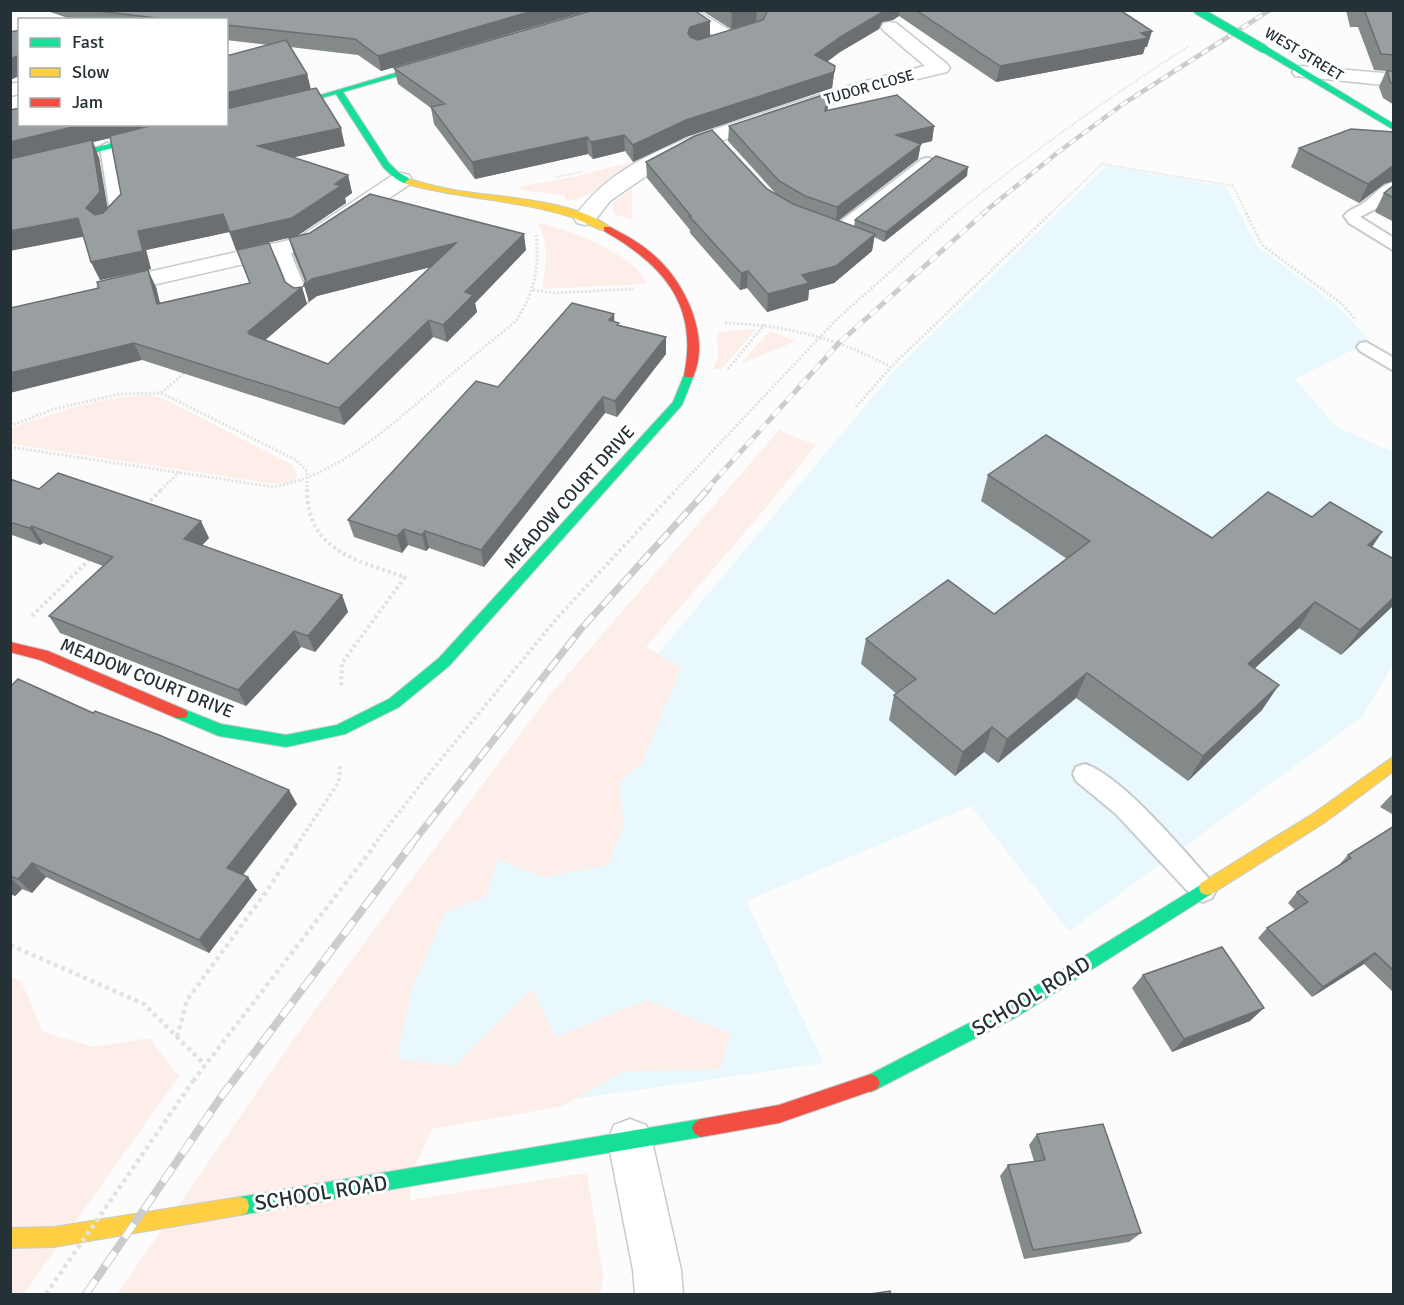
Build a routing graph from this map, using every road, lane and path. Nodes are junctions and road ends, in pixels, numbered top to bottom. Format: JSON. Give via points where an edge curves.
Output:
{"nodes":[{"id":1,"x":682,"y":10,"type":"edge"},
{"id":2,"x":1197,"y":10,"type":"edge"},
{"id":3,"x":890,"y":27,"type":"dead end"},
{"id":4,"x":709,"y":44,"type":"edge"},
{"id":5,"x":1190,"y":45,"type":"dead end"},
{"id":6,"x":452,"y":59,"type":"edge"},
{"id":7,"x":1302,"y":72,"type":"junction"},
{"id":8,"x":1394,"y":80,"type":"edge"},
{"id":9,"x":339,"y":92,"type":"junction"},
{"id":10,"x":308,"y":100,"type":"edge"},
{"id":11,"x":185,"y":126,"type":"edge"},
{"id":12,"x":1394,"y":128,"type":"edge"},
{"id":13,"x":157,"y":129,"type":"edge"},
{"id":14,"x":714,"y":137,"type":"junction"},
{"id":15,"x":107,"y":147,"type":"junction"},
{"id":16,"x":729,"y":153,"type":"edge"},
{"id":17,"x":927,"y":162,"type":"edge"},
{"id":18,"x":589,"y":170,"type":"dead end"},
{"id":19,"x":10,"y":171,"type":"edge"},
{"id":20,"x":554,"y":178,"type":"dead end"},
{"id":21,"x":401,"y":180,"type":"junction"},
{"id":22,"x":1394,"y":186,"type":"edge"},
{"id":23,"x":511,"y":201,"type":"junction"},
{"id":24,"x":585,"y":218,"type":"junction"},
{"id":25,"x":104,"y":226,"type":"edge"},
{"id":26,"x":857,"y":238,"type":"edge"},
{"id":27,"x":1393,"y":245,"type":"edge"},
{"id":28,"x":281,"y":249,"type":"junction"},
{"id":29,"x":675,"y":287,"type":"junction"},
{"id":30,"x":533,"y":290,"type":"junction"},
{"id":31,"x":89,"y":293,"type":"edge"},
{"id":32,"x":301,"y":298,"type":"edge"},
{"id":33,"x":691,"y":322,"type":"junction"},
{"id":34,"x":819,"y":336,"type":"junction"},
{"id":35,"x":1371,"y":351,"type":"joint"},
{"id":36,"x":196,"y":364,"type":"edge"},
{"id":37,"x":1394,"y":366,"type":"edge"},
{"id":38,"x":891,"y":367,"type":"junction"},
{"id":39,"x":161,"y":393,"type":"junction"},
{"id":40,"x":856,"y":407,"type":"dead end"},
{"id":41,"x":10,"y":426,"type":"edge"},
{"id":42,"x":10,"y":447,"type":"edge"},
{"id":43,"x":180,"y":472,"type":"junction"},
{"id":44,"x":308,"y":480,"type":"junction"},
{"id":45,"x":137,"y":513,"type":"edge"},
{"id":46,"x":95,"y":554,"type":"edge"},
{"id":47,"x":27,"y":620,"type":"dead end"},
{"id":48,"x":10,"y":648,"type":"edge"},
{"id":49,"x":340,"y":730,"type":"junction"},
{"id":50,"x":1394,"y":762,"type":"edge"},
{"id":51,"x":1085,"y":774,"type":"dead end"},
{"id":52,"x":1203,"y":890,"type":"junction"},
{"id":53,"x":10,"y":945,"type":"edge"},
{"id":54,"x":177,"y":1037,"type":"junction"},
{"id":55,"x":205,"y":1065,"type":"junction"},
{"id":56,"x":630,"y":1141,"type":"junction"},
{"id":57,"x":10,"y":1239,"type":"edge"},
{"id":58,"x":46,"y":1294,"type":"edge"},
{"id":59,"x":659,"y":1294,"type":"edge"}],
"edges":[{"from":1,"to":4,"type":"street","via":[[739,35]]},
{"from":2,"to":7,"type":"street","name":"WEST STREET","bridge":true},
{"from":3,"to":14,"type":"street","name":"TUDOR CLOSE","via":[[940,68],[873,83]]},
{"from":5,"to":34,"type":"path","via":[[1040,146],[954,214]]},
{"from":6,"to":9,"type":"street"},
{"from":7,"to":8,"type":"street"},
{"from":7,"to":12,"type":"street","name":"WEST STREET"},
{"from":9,"to":10,"type":"street"},
{"from":9,"to":21,"type":"street","via":[[380,158]]},
{"from":11,"to":13,"type":"street"},
{"from":13,"to":15,"type":"street"},
{"from":14,"to":16,"type":"lane"},
{"from":14,"to":24,"type":"street","name":"TUDOR CLOSE","via":[[641,169],[602,196]]},
{"from":15,"to":19,"type":"street"},
{"from":15,"to":25,"type":"lane","via":[[118,212]]},
{"from":17,"to":26,"type":"lane","via":[[833,229]]},
{"from":18,"to":20,"type":"path"},
{"from":21,"to":23,"type":"street","name":"MEADOW COURT DRIVE"},
{"from":21,"to":28,"type":"street","via":[[318,237]]},
{"from":22,"to":27,"type":"lane","via":[[1352,216]]},
{"from":23,"to":24,"type":"street","name":"MEADOW COURT DRIVE"},
{"from":23,"to":30,"type":"path","via":[[528,219],[536,235],[540,261]]},
{"from":24,"to":29,"type":"street","name":"MEADOW COURT DRIVE","via":[[633,243],[657,261]]},
{"from":28,"to":31,"type":"street"},
{"from":28,"to":32,"type":"lane"},
{"from":29,"to":30,"type":"path","via":[[555,293]]},
{"from":29,"to":33,"type":"street","name":"MEADOW COURT DRIVE"},
{"from":30,"to":44,"type":"path","via":[[516,321],[370,444]]},
{"from":33,"to":34,"type":"path","via":[[765,323]]},
{"from":33,"to":49,"type":"street","name":"MEADOW COURT DRIVE","via":[[696,345],[691,373],[678,403],[444,662],[394,704]]},
{"from":34,"to":38,"type":"path","via":[[855,347]]},
{"from":34,"to":55,"type":"path","via":[[557,618],[424,779]]},
{"from":35,"to":37,"type":"lane"},
{"from":35,"to":38,"type":"path","via":[[1374,341],[1342,304],[1262,245],[1233,186],[1102,164]]},
{"from":36,"to":39,"type":"path"},
{"from":38,"to":40,"type":"path"},
{"from":39,"to":41,"type":"path","via":[[120,394],[54,409]]},
{"from":39,"to":44,"type":"path","via":[[296,460],[307,471]]},
{"from":42,"to":43,"type":"path"},
{"from":43,"to":44,"type":"path","via":[[274,487]]},
{"from":43,"to":45,"type":"path"},
{"from":44,"to":49,"type":"path","via":[[309,513],[316,533],[340,554],[405,577],[342,663]]},
{"from":46,"to":47,"type":"path"},
{"from":48,"to":49,"type":"street","name":"MEADOW COURT DRIVE","via":[[43,655],[219,730],[286,741]]},
{"from":49,"to":54,"type":"path","via":[[339,782],[188,1000]]},
{"from":50,"to":52,"type":"street","name":"SCHOOL ROAD","via":[[1319,818]]},
{"from":51,"to":52,"type":"lane","via":[[1125,806]]},
{"from":52,"to":56,"type":"street","name":"SCHOOL ROAD","via":[[1012,1010],[874,1082],[779,1114]]},
{"from":53,"to":54,"type":"path","via":[[144,1004]]},
{"from":54,"to":55,"type":"path"},
{"from":55,"to":58,"type":"path","bridge":true},
{"from":56,"to":57,"type":"street","name":"SCHOOL ROAD","via":[[54,1237]]},
{"from":56,"to":59,"type":"street"}]}
